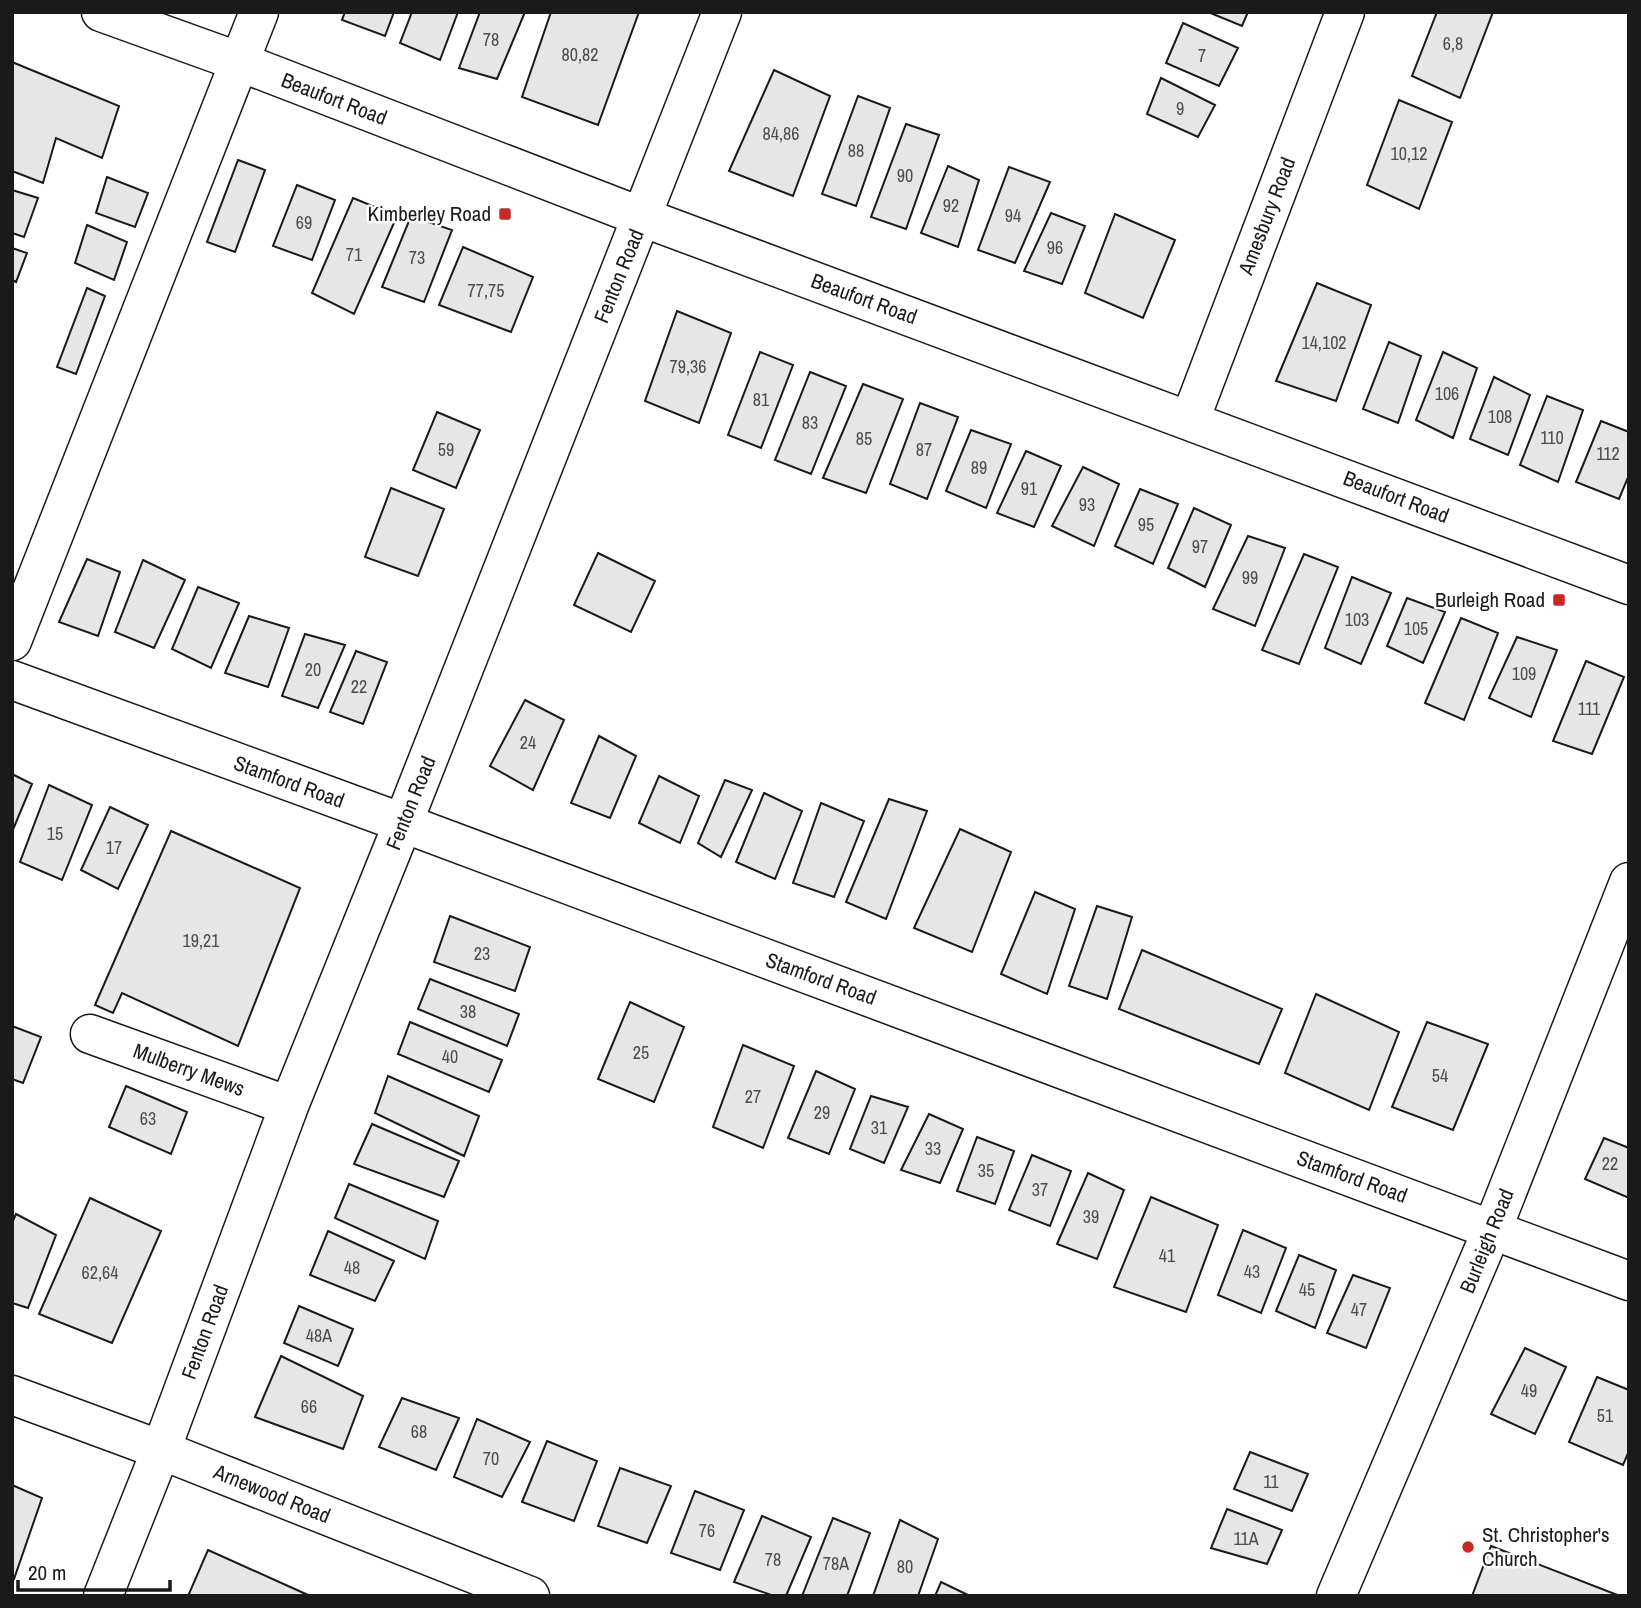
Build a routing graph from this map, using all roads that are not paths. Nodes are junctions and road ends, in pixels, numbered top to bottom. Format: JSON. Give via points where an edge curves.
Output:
{"nodes":[{"id":1,"x":101,"y":12,"type":"edge"},
{"id":2,"x":259,"y":12,"type":"edge"},
{"id":3,"x":722,"y":12,"type":"edge"},
{"id":4,"x":1345,"y":12,"type":"edge"},
{"id":5,"x":240,"y":62,"type":"junction"},
{"id":6,"x":642,"y":217,"type":"junction"},
{"id":7,"x":1190,"y":420,"type":"junction"},
{"id":8,"x":1629,"y":585,"type":"edge"},
{"id":9,"x":12,"y":641,"type":"edge"},
{"id":10,"x":12,"y":680,"type":"edge"},
{"id":11,"x":403,"y":823,"type":"junction"},
{"id":12,"x":1629,"y":882,"type":"edge"},
{"id":13,"x":90,"y":1034,"type":"dead end"},
{"id":14,"x":289,"y":1107,"type":"junction"},
{"id":15,"x":1492,"y":1230,"type":"junction"},
{"id":16,"x":1629,"y":1281,"type":"edge"},
{"id":17,"x":12,"y":1395,"type":"edge"},
{"id":18,"x":161,"y":1450,"type":"junction"},
{"id":19,"x":103,"y":1596,"type":"edge"},
{"id":20,"x":530,"y":1596,"type":"edge"},
{"id":21,"x":1336,"y":1596,"type":"edge"}],
"edges":[{"from":1,"to":5,"type":"street","name":"Beaufort Road"},
{"from":2,"to":5,"type":"street"},
{"from":3,"to":6,"type":"street","name":"Fenton Road"},
{"from":4,"to":7,"type":"street","name":"Amesbury Road"},
{"from":5,"to":6,"type":"street","name":"Beaufort Road"},
{"from":5,"to":9,"type":"street"},
{"from":6,"to":7,"type":"street","name":"Beaufort Road"},
{"from":6,"to":11,"type":"street","name":"Fenton Road"},
{"from":7,"to":8,"type":"street","name":"Beaufort Road"},
{"from":10,"to":11,"type":"street","name":"Stamford Road"},
{"from":11,"to":14,"type":"street","name":"Fenton Road"},
{"from":11,"to":15,"type":"street","name":"Stamford Road"},
{"from":12,"to":15,"type":"street","name":"Burleigh Road"},
{"from":13,"to":14,"type":"street","name":"Mulberry Mews"},
{"from":14,"to":18,"type":"street","name":"Fenton Road"},
{"from":15,"to":16,"type":"street","name":"Stamford Road"},
{"from":15,"to":21,"type":"street","name":"Burleigh Road"},
{"from":17,"to":18,"type":"street","name":"Arnewood Road"},
{"from":18,"to":19,"type":"street","name":"Fenton Road"},
{"from":18,"to":20,"type":"street","name":"Arnewood Road"}]}
